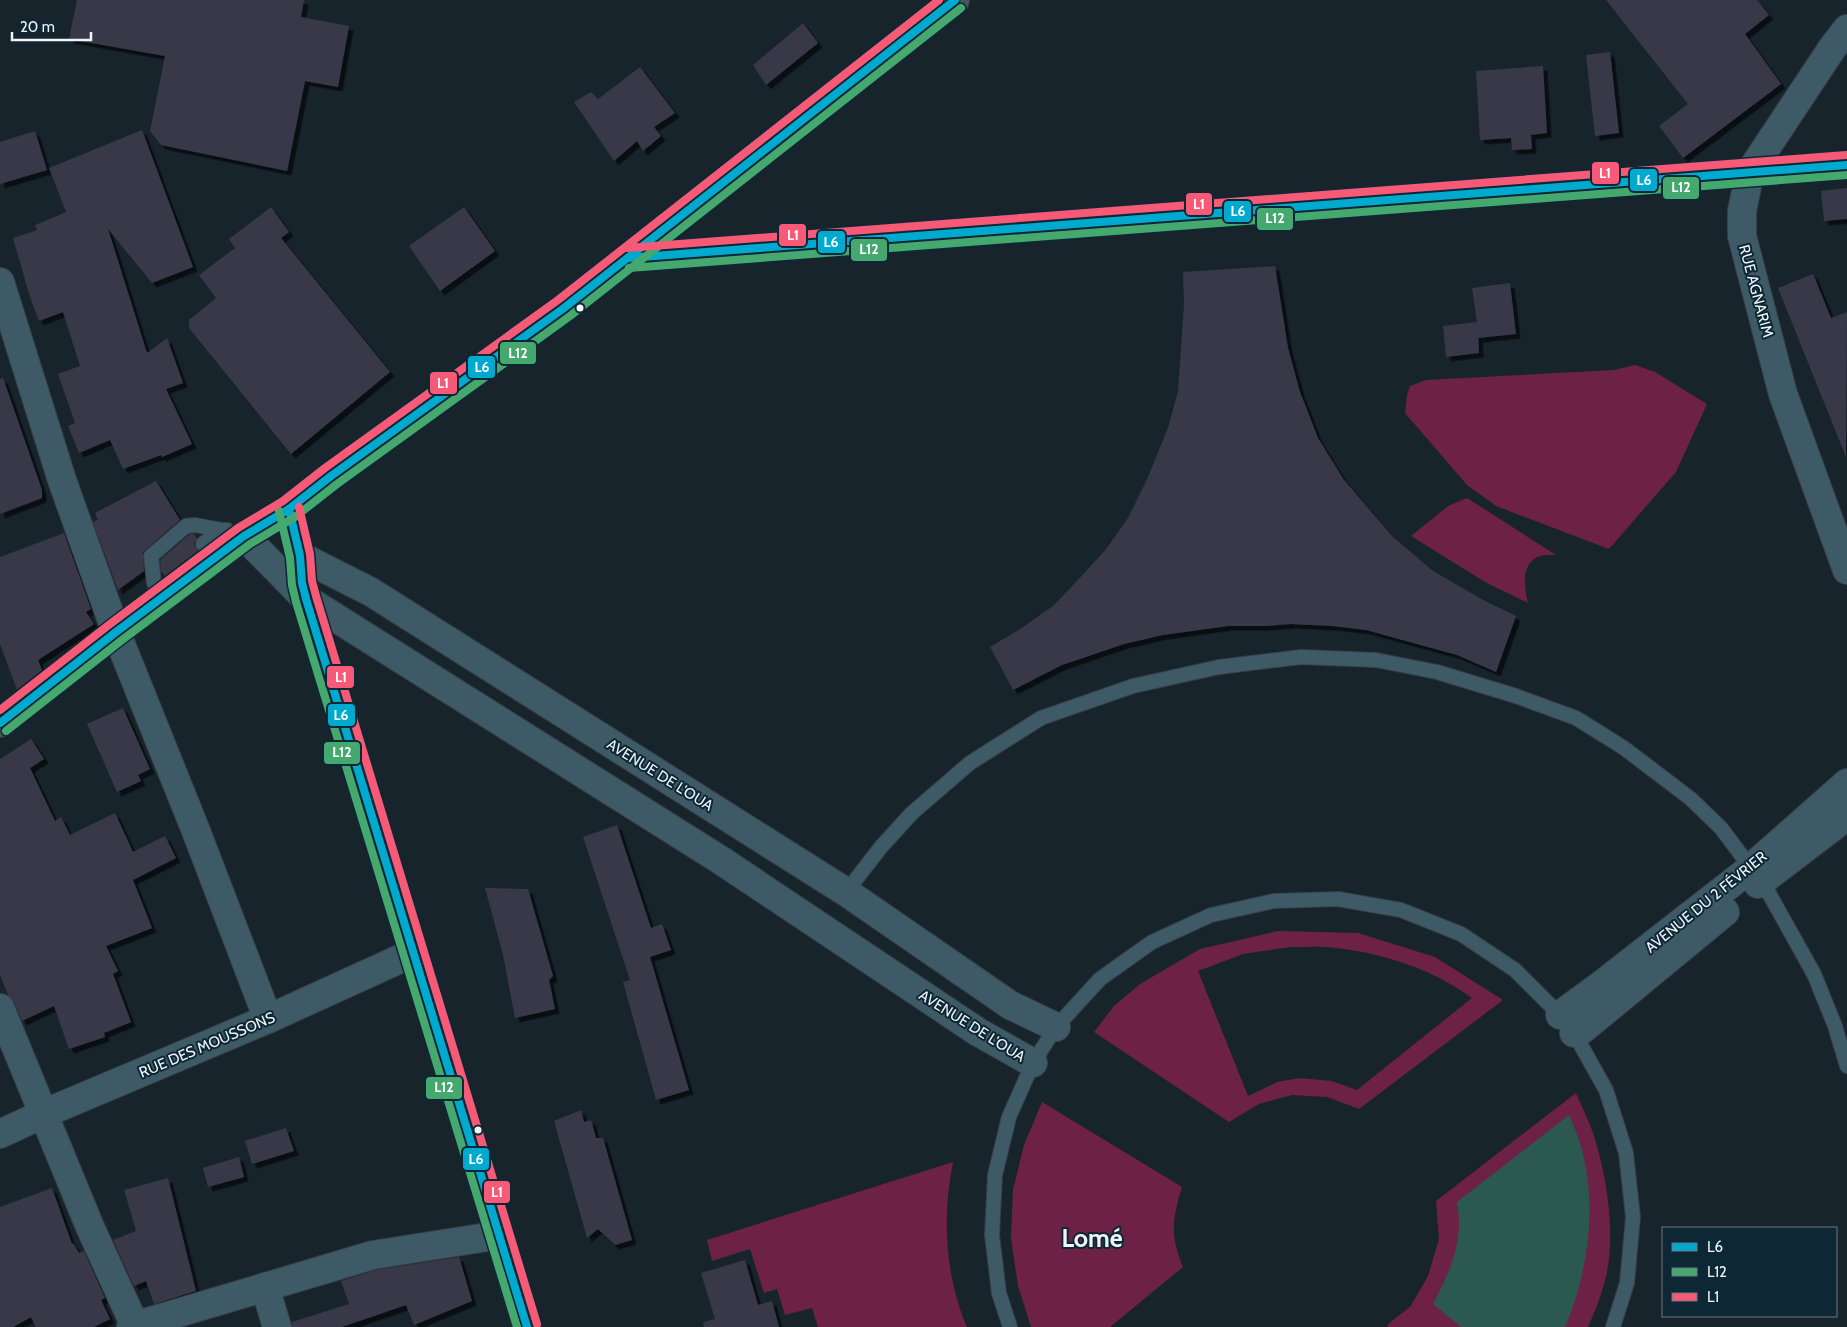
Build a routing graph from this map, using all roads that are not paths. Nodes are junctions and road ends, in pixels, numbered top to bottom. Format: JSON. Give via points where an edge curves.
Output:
{"nodes":[{"id":1,"x":955,"y":0,"type":"edge"},
{"id":2,"x":1847,"y":29,"type":"edge"},
{"id":3,"x":1847,"y":165,"type":"edge"},
{"id":4,"x":1750,"y":172,"type":"junction"},
{"id":5,"x":628,"y":258,"type":"junction"},
{"id":6,"x":0,"y":282,"type":"edge"},
{"id":7,"x":290,"y":508,"type":"junction"},
{"id":8,"x":233,"y":532,"type":"junction"},
{"id":9,"x":203,"y":544,"type":"dead end"},
{"id":10,"x":300,"y":556,"type":"junction"},
{"id":11,"x":1847,"y":570,"type":"edge"},
{"id":12,"x":160,"y":586,"type":"junction"},
{"id":13,"x":306,"y":599,"type":"junction"},
{"id":14,"x":116,"y":632,"type":"junction"},
{"id":15,"x":0,"y":723,"type":"edge"},
{"id":16,"x":1847,"y":783,"type":"edge"},
{"id":17,"x":1847,"y":816,"type":"edge"},
{"id":18,"x":1756,"y":874,"type":"junction"},
{"id":19,"x":846,"y":892,"type":"junction"},
{"id":20,"x":413,"y":953,"type":"junction"},
{"id":21,"x":0,"y":1008,"type":"edge"},
{"id":22,"x":268,"y":1019,"type":"junction"},
{"id":23,"x":1567,"y":1024,"type":"junction"},
{"id":24,"x":1056,"y":1027,"type":"junction"},
{"id":25,"x":1033,"y":1063,"type":"junction"},
{"id":26,"x":1847,"y":1066,"type":"edge"},
{"id":27,"x":43,"y":1114,"type":"junction"},
{"id":28,"x":0,"y":1134,"type":"edge"},
{"id":29,"x":500,"y":1235,"type":"junction"},
{"id":30,"x":265,"y":1287,"type":"junction"},
{"id":31,"x":133,"y":1326,"type":"edge"},
{"id":32,"x":277,"y":1327,"type":"edge"},
{"id":33,"x":527,"y":1327,"type":"edge"},
{"id":34,"x":1010,"y":1327,"type":"edge"},
{"id":35,"x":1613,"y":1327,"type":"edge"}],
"edges":[{"from":1,"to":5,"type":"main road"},
{"from":2,"to":4,"type":"street","name":"RUE AGNARIM"},
{"from":3,"to":4,"type":"street"},
{"from":4,"to":5,"type":"street"},
{"from":4,"to":11,"type":"street","name":"RUE AGNARIM","via":[[1742,211],[1742,236],[1783,394]]},
{"from":5,"to":7,"type":"main road"},
{"from":6,"to":14,"type":"street","via":[[62,480]]},
{"from":7,"to":8,"type":"main road"},
{"from":7,"to":10,"type":"street"},
{"from":8,"to":9,"type":"lane"},
{"from":8,"to":12,"type":"main road"},
{"from":8,"to":12,"type":"lane","via":[[186,526],[151,556]]},
{"from":8,"to":13,"type":"street"},
{"from":10,"to":13,"type":"street"},
{"from":10,"to":19,"type":"street","name":"AVENUE DE L'OUA","via":[[371,592]]},
{"from":12,"to":14,"type":"main road"},
{"from":13,"to":20,"type":"street"},
{"from":13,"to":25,"type":"street","name":"AVENUE DE L'OUA","via":[[722,861],[978,1032]]},
{"from":14,"to":15,"type":"main road"},
{"from":14,"to":22,"type":"street"},
{"from":16,"to":18,"type":"street","name":"AVENUE DU 2 FÉVRIER"},
{"from":17,"to":18,"type":"street","name":"AVENUE DU 2 FÉVRIER"},
{"from":18,"to":19,"type":"lane","via":[[1721,828],[1691,799],[1624,748],[1576,718],[1437,672],[1376,660],[1301,657],[1219,667],[1133,686],[1041,718],[970,763],[912,813],[880,847]]},
{"from":18,"to":23,"type":"street","name":"AVENUE DU 2 FÉVRIER","via":[[1594,1020]]},
{"from":18,"to":26,"type":"lane","via":[[1814,974]]},
{"from":19,"to":24,"type":"street","name":"AVENUE DE L'OUA","via":[[1010,1005]]},
{"from":20,"to":22,"type":"street","name":"RUE DES MOUSSONS"},
{"from":20,"to":29,"type":"street"},
{"from":21,"to":27,"type":"street"},
{"from":22,"to":27,"type":"street","name":"RUE DES MOUSSONS"},
{"from":23,"to":24,"type":"lane","via":[[1515,970],[1461,934],[1401,910],[1338,899],[1274,901],[1211,915],[1152,942],[1100,979]]},
{"from":23,"to":35,"type":"lane","via":[[1606,1090],[1626,1153],[1633,1218],[1627,1283]]},
{"from":24,"to":25,"type":"lane"},
{"from":25,"to":34,"type":"lane","via":[[1009,1118],[995,1175],[992,1235],[999,1293]]},
{"from":27,"to":28,"type":"street","name":"RUE DES MOUSSONS"},
{"from":27,"to":31,"type":"street"},
{"from":29,"to":30,"type":"street","via":[[373,1255]]},
{"from":29,"to":33,"type":"street"},
{"from":30,"to":31,"type":"street"},
{"from":30,"to":32,"type":"street"}]}
